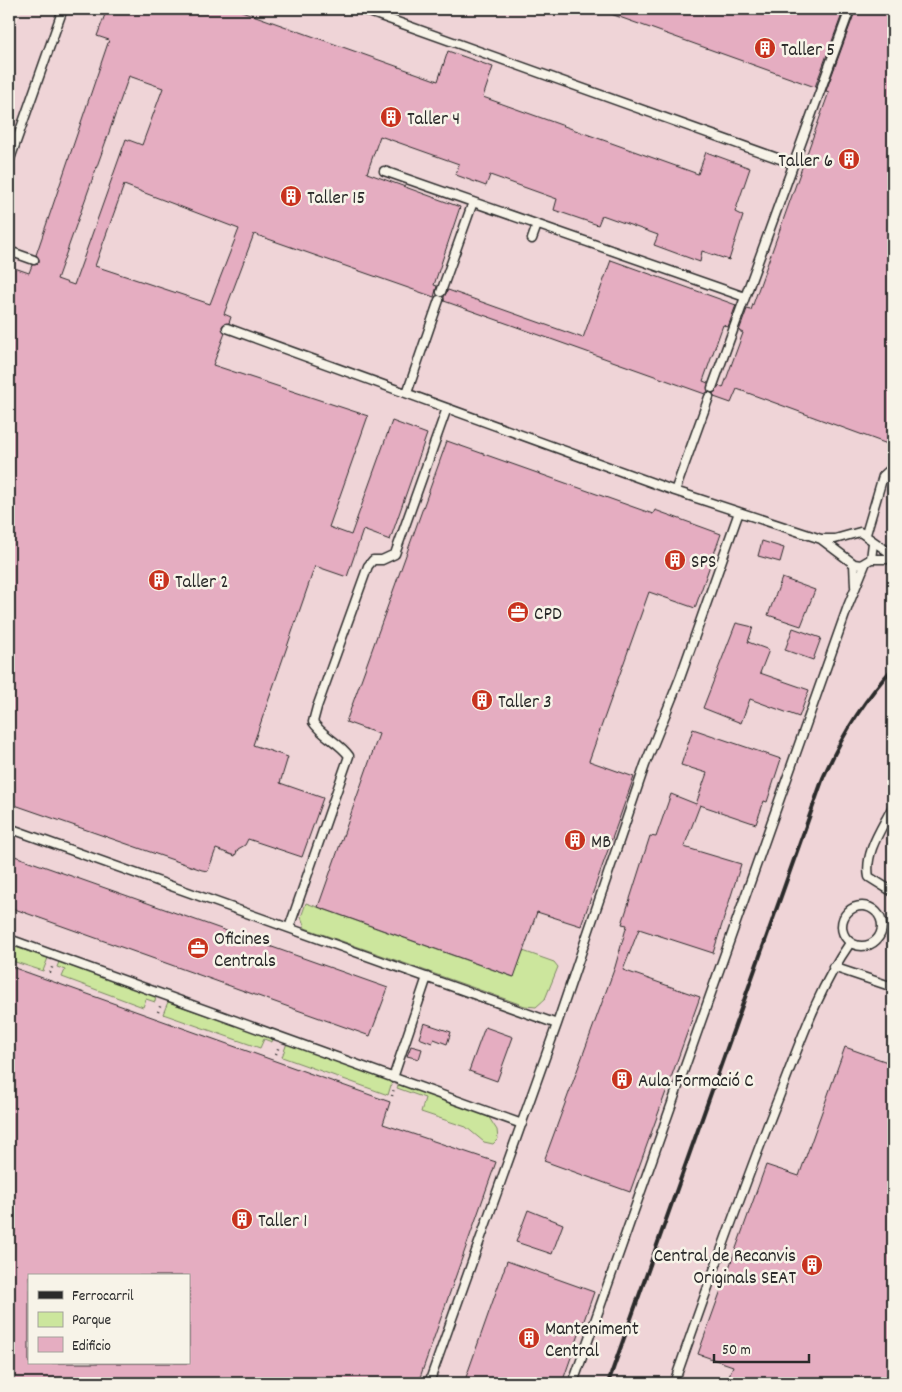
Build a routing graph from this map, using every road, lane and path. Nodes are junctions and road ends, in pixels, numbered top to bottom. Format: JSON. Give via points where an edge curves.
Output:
{"nodes":[{"id":1,"x":63,"y":9,"type":"edge"},
{"id":2,"x":361,"y":9,"type":"edge"},
{"id":3,"x":850,"y":9,"type":"edge"},
{"id":4,"x":9,"y":162,"type":"edge"},
{"id":5,"x":794,"y":164,"type":"junction"},
{"id":6,"x":384,"y":171,"type":"dead end"},
{"id":7,"x":473,"y":202,"type":"junction"},
{"id":8,"x":537,"y":225,"type":"junction"},
{"id":9,"x":532,"y":239,"type":"dead end"},
{"id":10,"x":9,"y":251,"type":"edge"},
{"id":11,"x":34,"y":260,"type":"dead end"},
{"id":12,"x":745,"y":297,"type":"junction"},
{"id":13,"x":227,"y":328,"type":"dead end"},
{"id":14,"x":712,"y":388,"type":"dead end"},
{"id":15,"x":407,"y":393,"type":"junction"},
{"id":16,"x":709,"y":397,"type":"dead end"},
{"id":17,"x":447,"y":408,"type":"junction"},
{"id":18,"x":893,"y":467,"type":"edge"},
{"id":19,"x":675,"y":491,"type":"junction"},
{"id":20,"x":739,"y":512,"type":"junction"},
{"id":21,"x":866,"y":534,"type":"junction"},
{"id":22,"x":847,"y":536,"type":"junction"},
{"id":23,"x":821,"y":539,"type":"junction"},
{"id":24,"x":873,"y":543,"type":"junction"},
{"id":25,"x":843,"y":555,"type":"junction"},
{"id":26,"x":893,"y":557,"type":"edge"},
{"id":27,"x":869,"y":560,"type":"junction"},
{"id":28,"x":854,"y":564,"type":"junction"},
{"id":29,"x":854,"y":588,"type":"junction"},
{"id":30,"x":893,"y":806,"type":"edge"},
{"id":31,"x":9,"y":828,"type":"edge"},
{"id":32,"x":893,"y":892,"type":"edge"},
{"id":33,"x":289,"y":928,"type":"junction"},
{"id":34,"x":9,"y":939,"type":"edge"},
{"id":35,"x":850,"y":943,"type":"junction"},
{"id":36,"x":833,"y":967,"type":"junction"},
{"id":37,"x":427,"y":977,"type":"junction"},
{"id":38,"x":893,"y":987,"type":"edge"},
{"id":39,"x":557,"y":1024,"type":"junction"},
{"id":40,"x":393,"y":1078,"type":"junction"},
{"id":41,"x":522,"y":1124,"type":"junction"},
{"id":42,"x":429,"y":1383,"type":"edge"},
{"id":43,"x":573,"y":1383,"type":"edge"},
{"id":44,"x":674,"y":1383,"type":"edge"}],
"edges":[{"from":1,"to":4,"type":"lane"},
{"from":2,"to":5,"type":"lane"},
{"from":3,"to":5,"type":"lane"},
{"from":5,"to":12,"type":"lane"},
{"from":6,"to":7,"type":"lane"},
{"from":7,"to":8,"type":"lane"},
{"from":7,"to":15,"type":"lane"},
{"from":8,"to":9,"type":"lane"},
{"from":8,"to":12,"type":"lane"},
{"from":10,"to":11,"type":"lane"},
{"from":12,"to":14,"type":"lane"},
{"from":13,"to":15,"type":"lane"},
{"from":15,"to":17,"type":"lane"},
{"from":16,"to":19,"type":"lane"},
{"from":17,"to":19,"type":"lane"},
{"from":17,"to":33,"type":"lane","via":[[395,554],[373,560],[368,566],[313,722],[349,756]]},
{"from":18,"to":21,"type":"lane","via":[[884,476]]},
{"from":19,"to":20,"type":"lane"},
{"from":20,"to":23,"type":"lane"},
{"from":20,"to":39,"type":"lane","via":[[680,678],[645,765]]},
{"from":21,"to":22,"type":"lane"},
{"from":21,"to":24,"type":"lane"},
{"from":22,"to":23,"type":"lane"},
{"from":22,"to":25,"type":"lane"},
{"from":23,"to":25,"type":"lane"},
{"from":24,"to":26,"type":"lane"},
{"from":24,"to":27,"type":"lane"},
{"from":25,"to":28,"type":"lane"},
{"from":26,"to":27,"type":"lane"},
{"from":27,"to":28,"type":"lane"},
{"from":27,"to":29,"type":"lane"},
{"from":28,"to":29,"type":"lane"},
{"from":29,"to":43,"type":"lane"},
{"from":30,"to":32,"type":"lane","via":[[873,846],[868,868],[869,877]]},
{"from":31,"to":33,"type":"lane"},
{"from":33,"to":37,"type":"lane"},
{"from":34,"to":40,"type":"lane"},
{"from":35,"to":35,"type":"lane","via":[[864,946],[877,940],[882,927],[871,908],[855,907],[846,913],[842,929]]},
{"from":35,"to":36,"type":"lane"},
{"from":36,"to":38,"type":"lane"},
{"from":36,"to":44,"type":"lane","via":[[738,1200]]},
{"from":37,"to":39,"type":"lane"},
{"from":37,"to":40,"type":"lane"},
{"from":39,"to":41,"type":"lane"},
{"from":40,"to":41,"type":"lane"},
{"from":41,"to":42,"type":"lane"}]}
